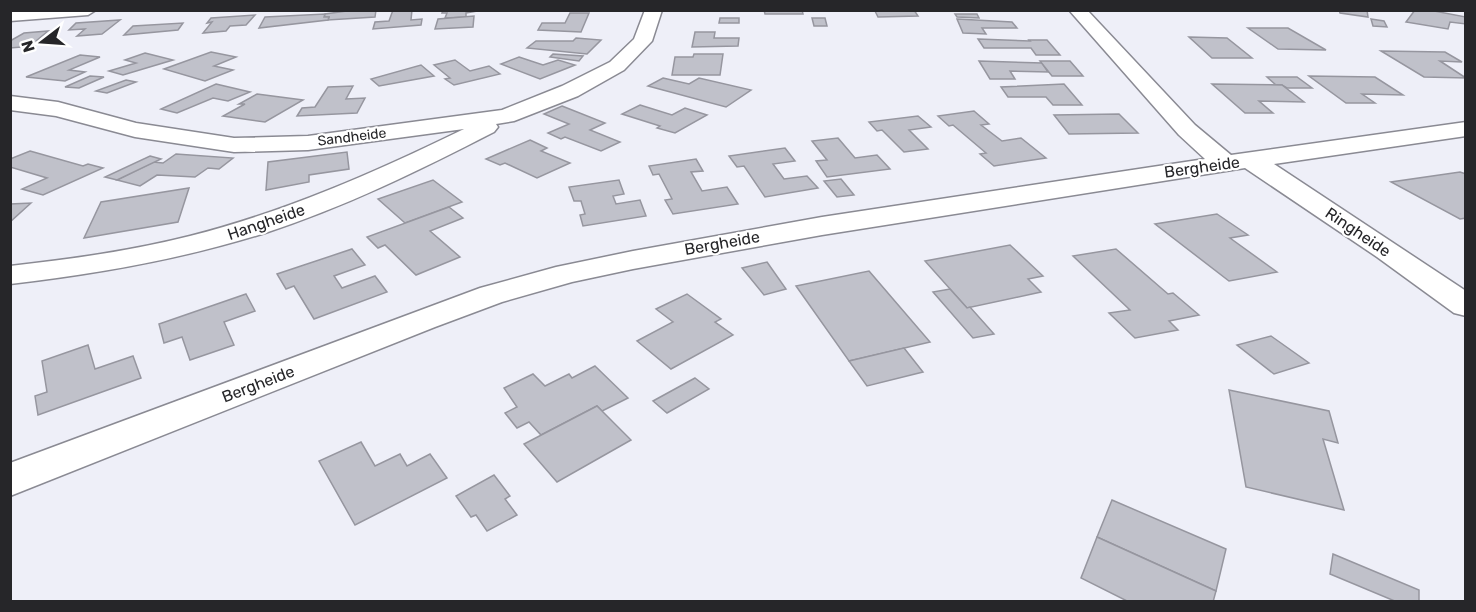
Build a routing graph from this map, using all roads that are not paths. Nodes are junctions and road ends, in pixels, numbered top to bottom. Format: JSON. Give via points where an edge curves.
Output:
{"nodes":[{"id":1,"x":88,"y":10,"type":"edge"},
{"id":2,"x":654,"y":10,"type":"edge"},
{"id":3,"x":1077,"y":10,"type":"edge"},
{"id":4,"x":10,"y":16,"type":"edge"},
{"id":5,"x":10,"y":102,"type":"edge"},
{"id":6,"x":506,"y":116,"type":"junction"},
{"id":7,"x":1466,"y":129,"type":"edge"},
{"id":8,"x":1238,"y":162,"type":"junction"},
{"id":9,"x":10,"y":275,"type":"edge"},
{"id":10,"x":1466,"y":306,"type":"edge"},
{"id":11,"x":10,"y":480,"type":"edge"}],
"edges":[{"from":1,"to":4,"type":"street"},
{"from":2,"to":6,"type":"street","name":"Sandheide","via":[[643,41],[617,66],[570,91]]},
{"from":3,"to":8,"type":"street","name":"Ringheide","via":[[1187,130]]},
{"from":5,"to":6,"type":"street","name":"Sandheide","via":[[58,109],[135,130],[243,145],[308,143]]},
{"from":6,"to":9,"type":"street","name":"Hangheide","via":[[354,190],[226,237],[127,260]]},
{"from":7,"to":8,"type":"street","name":"Bergheide"},
{"from":8,"to":10,"type":"street","name":"Ringheide"},
{"from":8,"to":11,"type":"street","name":"Bergheide","via":[[833,224],[567,274],[491,295],[423,320]]}]}
